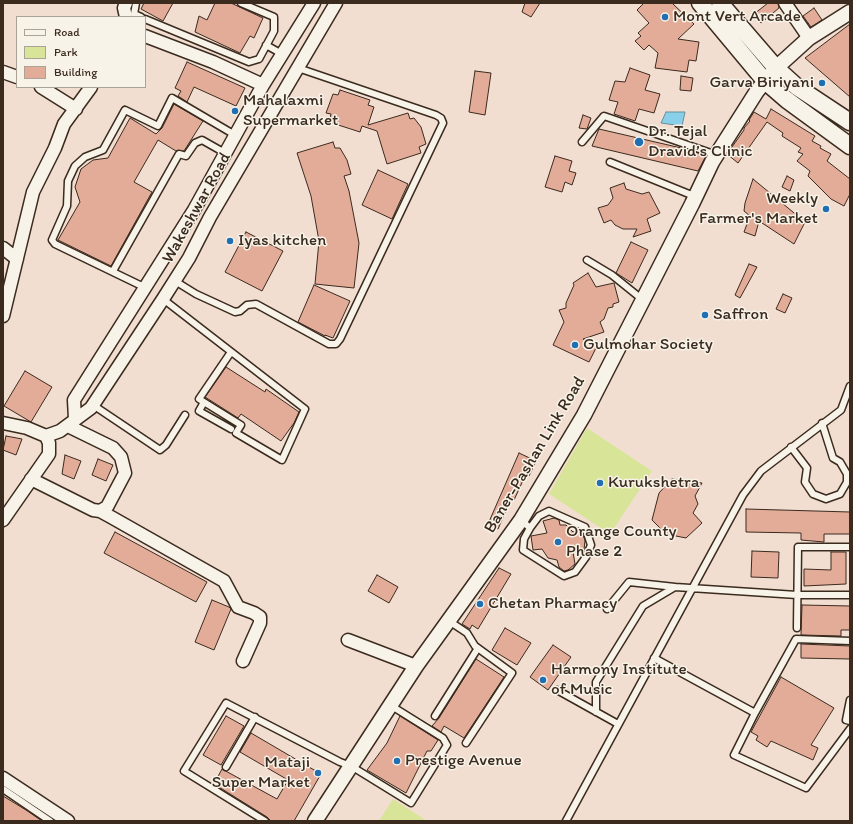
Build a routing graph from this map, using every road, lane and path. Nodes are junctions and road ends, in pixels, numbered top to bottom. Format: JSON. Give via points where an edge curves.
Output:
{"nodes":[{"id":1,"x":126,"y":3,"type":"edge"},
{"id":2,"x":136,"y":3,"type":"edge"},
{"id":3,"x":241,"y":3,"type":"edge"},
{"id":4,"x":314,"y":3,"type":"edge"},
{"id":5,"x":336,"y":3,"type":"edge"},
{"id":6,"x":700,"y":3,"type":"edge"},
{"id":7,"x":720,"y":3,"type":"edge"},
{"id":8,"x":785,"y":3,"type":"edge"},
{"id":9,"x":850,"y":12,"type":"edge"},
{"id":10,"x":126,"y":16,"type":"edge"},
{"id":11,"x":139,"y":16,"type":"edge"},
{"id":12,"x":146,"y":18,"type":"edge"},
{"id":13,"x":146,"y":36,"type":"edge"},
{"id":14,"x":809,"y":38,"type":"junction"},
{"id":15,"x":266,"y":45,"type":"junction"},
{"id":16,"x":282,"y":54,"type":"junction"},
{"id":17,"x":298,"y":68,"type":"junction"},
{"id":18,"x":776,"y":68,"type":"junction"},
{"id":19,"x":3,"y":72,"type":"edge"},
{"id":20,"x":16,"y":77,"type":"edge"},
{"id":21,"x":262,"y":85,"type":"junction"},
{"id":22,"x":761,"y":86,"type":"junction"},
{"id":23,"x":43,"y":88,"type":"edge"},
{"id":24,"x":90,"y":88,"type":"edge"},
{"id":25,"x":76,"y":109,"type":"junction"},
{"id":26,"x":850,"y":122,"type":"edge"},
{"id":27,"x":235,"y":135,"type":"junction"},
{"id":28,"x":582,"y":142,"type":"dead end"},
{"id":29,"x":850,"y":146,"type":"edge"},
{"id":30,"x":225,"y":153,"type":"junction"},
{"id":31,"x":714,"y":154,"type":"junction"},
{"id":32,"x":610,"y":162,"type":"dead end"},
{"id":33,"x":692,"y":196,"type":"junction"},
{"id":34,"x":3,"y":248,"type":"edge"},
{"id":35,"x":17,"y":259,"type":"junction"},
{"id":36,"x":587,"y":260,"type":"dead end"},
{"id":37,"x":113,"y":271,"type":"junction"},
{"id":38,"x":175,"y":281,"type":"junction"},
{"id":39,"x":146,"y":288,"type":"junction"},
{"id":40,"x":163,"y":299,"type":"junction"},
{"id":41,"x":643,"y":300,"type":"junction"},
{"id":42,"x":3,"y":316,"type":"edge"},
{"id":43,"x":230,"y":352,"type":"junction"},
{"id":44,"x":850,"y":386,"type":"edge"},
{"id":45,"x":204,"y":402,"type":"junction"},
{"id":46,"x":92,"y":405,"type":"junction"},
{"id":47,"x":185,"y":416,"type":"dead end"},
{"id":48,"x":822,"y":422,"type":"junction"},
{"id":49,"x":3,"y":423,"type":"edge"},
{"id":50,"x":71,"y":423,"type":"junction"},
{"id":51,"x":230,"y":429,"type":"dead end"},
{"id":52,"x":46,"y":436,"type":"junction"},
{"id":53,"x":791,"y":448,"type":"junction"},
{"id":54,"x":31,"y":479,"type":"junction"},
{"id":55,"x":100,"y":511,"type":"junction"},
{"id":56,"x":3,"y":520,"type":"edge"},
{"id":57,"x":525,"y":524,"type":"junction"},
{"id":58,"x":850,"y":547,"type":"edge"},
{"id":59,"x":675,"y":586,"type":"junction"},
{"id":60,"x":692,"y":588,"type":"junction"},
{"id":61,"x":797,"y":594,"type":"junction"},
{"id":62,"x":850,"y":595,"type":"edge"},
{"id":63,"x":606,"y":609,"type":"dead end"},
{"id":64,"x":448,"y":620,"type":"junction"},
{"id":65,"x":797,"y":628,"type":"dead end"},
{"id":66,"x":348,"y":640,"type":"dead end"},
{"id":67,"x":850,"y":641,"type":"edge"},
{"id":68,"x":478,"y":648,"type":"junction"},
{"id":69,"x":654,"y":658,"type":"junction"},
{"id":70,"x":243,"y":661,"type":"dead end"},
{"id":71,"x":416,"y":666,"type":"junction"},
{"id":72,"x":557,"y":690,"type":"dead end"},
{"id":73,"x":850,"y":700,"type":"edge"},
{"id":74,"x":390,"y":705,"type":"junction"},
{"id":75,"x":596,"y":712,"type":"junction"},
{"id":76,"x":755,"y":713,"type":"junction"},
{"id":77,"x":435,"y":716,"type":"dead end"},
{"id":78,"x":255,"y":717,"type":"junction"},
{"id":79,"x":850,"y":721,"type":"edge"},
{"id":80,"x":618,"y":724,"type":"junction"},
{"id":81,"x":850,"y":729,"type":"edge"},
{"id":82,"x":466,"y":743,"type":"dead end"},
{"id":83,"x":351,"y":766,"type":"junction"},
{"id":84,"x":226,"y":767,"type":"dead end"},
{"id":85,"x":3,"y":778,"type":"edge"},
{"id":86,"x":3,"y":790,"type":"edge"},
{"id":87,"x":52,"y":819,"type":"edge"},
{"id":88,"x":68,"y":821,"type":"edge"},
{"id":89,"x":265,"y":821,"type":"edge"},
{"id":90,"x":315,"y":821,"type":"edge"},
{"id":91,"x":566,"y":821,"type":"edge"}],
"edges":[{"from":1,"to":10,"type":"street"},
{"from":2,"to":11,"type":"lane","via":[[134,14]]},
{"from":3,"to":15,"type":"lane","via":[[274,17],[274,31]]},
{"from":4,"to":16,"type":"street","name":"Wakeshwar Road"},
{"from":5,"to":17,"type":"street","name":"Wakeshwar Road"},
{"from":6,"to":22,"type":"main road"},
{"from":7,"to":18,"type":"main road"},
{"from":8,"to":14,"type":"street"},
{"from":9,"to":14,"type":"street","name":"Baner-Pashan Link Road"},
{"from":12,"to":15,"type":"lane","via":[[249,62],[259,59]]},
{"from":13,"to":21,"type":"street","via":[[214,62]]},
{"from":14,"to":18,"type":"street","name":"Baner-Pashan Link Road"},
{"from":15,"to":16,"type":"lane"},
{"from":16,"to":21,"type":"street","name":"Wakeshwar Road"},
{"from":17,"to":38,"type":"street","name":"Wakeshwar Road"},
{"from":17,"to":38,"type":"lane","via":[[436,115],[443,123],[340,339],[336,344],[329,344],[256,304],[247,305],[234,312]]},
{"from":18,"to":22,"type":"street","name":"Baner-Pashan Link Road"},
{"from":18,"to":26,"type":"main road","via":[[797,87]]},
{"from":19,"to":20,"type":"street"},
{"from":21,"to":27,"type":"street","name":"Wakeshwar Road"},
{"from":22,"to":29,"type":"main road","via":[[787,100]]},
{"from":22,"to":31,"type":"street","name":"Baner-Pashan Link Road"},
{"from":23,"to":25,"type":"street"},
{"from":24,"to":25,"type":"street"},
{"from":25,"to":35,"type":"street","via":[[64,124],[33,192]]},
{"from":27,"to":30,"type":"street","name":"Wakeshwar Road"},
{"from":27,"to":37,"type":"lane","via":[[172,98],[158,126],[124,110],[103,150],[86,157],[75,166],[68,182],[67,206],[52,236],[55,244]]},
{"from":28,"to":31,"type":"lane","via":[[604,116]]},
{"from":30,"to":37,"type":"lane","via":[[202,140],[195,143],[186,156],[179,154]]},
{"from":30,"to":39,"type":"street","name":"Wakeshwar Road","via":[[194,210]]},
{"from":31,"to":33,"type":"street","name":"Baner-Pashan Link Road"},
{"from":32,"to":33,"type":"lane"},
{"from":33,"to":41,"type":"street","name":"Baner-Pashan Link Road"},
{"from":34,"to":35,"type":"street"},
{"from":35,"to":42,"type":"street"},
{"from":36,"to":41,"type":"lane","via":[[612,275]]},
{"from":37,"to":39,"type":"lane"},
{"from":38,"to":40,"type":"street","name":"Wakeshwar Road"},
{"from":39,"to":40,"type":"street"},
{"from":39,"to":50,"type":"street","name":"Wakeshwar Road","via":[[74,400]]},
{"from":40,"to":43,"type":"lane"},
{"from":40,"to":46,"type":"street","name":"Wakeshwar Road"},
{"from":41,"to":57,"type":"street","name":"Baner-Pashan Link Road"},
{"from":43,"to":45,"type":"lane","via":[[200,399]]},
{"from":43,"to":45,"type":"lane","via":[[305,409],[282,460],[236,433],[241,425]]},
{"from":44,"to":48,"type":"lane","via":[[841,410]]},
{"from":45,"to":51,"type":"lane","via":[[199,411]]},
{"from":46,"to":47,"type":"lane","via":[[160,450]]},
{"from":46,"to":50,"type":"street","name":"Wakeshwar Road"},
{"from":48,"to":53,"type":"lane"},
{"from":48,"to":53,"type":"lane","via":[[834,458],[840,462],[847,474],[845,488],[840,494],[826,499],[813,494],[805,482],[807,468]]},
{"from":49,"to":52,"type":"street","via":[[27,428]]},
{"from":50,"to":52,"type":"street","name":"Wakeshwar Road","via":[[60,431]]},
{"from":50,"to":55,"type":"street","via":[[113,448],[121,457],[125,473],[107,507]]},
{"from":52,"to":54,"type":"street","via":[[50,454]]},
{"from":53,"to":60,"type":"lane","via":[[761,471],[743,495]]},
{"from":54,"to":55,"type":"street","via":[[93,510]]},
{"from":54,"to":56,"type":"street"},
{"from":55,"to":70,"type":"street","via":[[224,581],[238,607],[260,617],[260,623]]},
{"from":57,"to":57,"type":"lane","via":[[549,511],[584,527],[591,545],[586,557],[575,572],[564,576],[523,550]]},
{"from":57,"to":64,"type":"street","name":"Baner-Pashan Link Road"},
{"from":58,"to":61,"type":"lane","via":[[798,547]]},
{"from":59,"to":60,"type":"lane"},
{"from":59,"to":63,"type":"lane","via":[[629,582]]},
{"from":59,"to":75,"type":"lane","via":[[643,606],[596,682]]},
{"from":60,"to":61,"type":"lane"},
{"from":60,"to":69,"type":"lane"},
{"from":61,"to":62,"type":"lane"},
{"from":61,"to":65,"type":"lane"},
{"from":64,"to":68,"type":"lane","via":[[467,634]]},
{"from":64,"to":71,"type":"street","name":"Baner-Pashan Link Road"},
{"from":66,"to":71,"type":"street"},
{"from":67,"to":76,"type":"lane","via":[[796,639]]},
{"from":68,"to":77,"type":"lane"},
{"from":68,"to":82,"type":"lane","via":[[512,673]]},
{"from":69,"to":76,"type":"lane"},
{"from":69,"to":80,"type":"lane"},
{"from":71,"to":74,"type":"street","name":"Baner-Pashan Link Road"},
{"from":72,"to":75,"type":"lane"},
{"from":73,"to":79,"type":"lane","via":[[846,720]]},
{"from":74,"to":83,"type":"street","name":"Baner-Pashan Link Road"},
{"from":74,"to":83,"type":"lane","via":[[443,738],[447,745],[411,803]]},
{"from":75,"to":80,"type":"lane"},
{"from":76,"to":81,"type":"lane","via":[[734,755],[806,788]]},
{"from":78,"to":83,"type":"lane"},
{"from":78,"to":84,"type":"lane"},
{"from":78,"to":89,"type":"lane","via":[[226,703],[184,770]]},
{"from":80,"to":91,"type":"lane"},
{"from":83,"to":90,"type":"street","name":"Baner-Pashan Link Road"},
{"from":85,"to":87,"type":"street"},
{"from":86,"to":87,"type":"lane"},
{"from":87,"to":88,"type":"street"}]}
